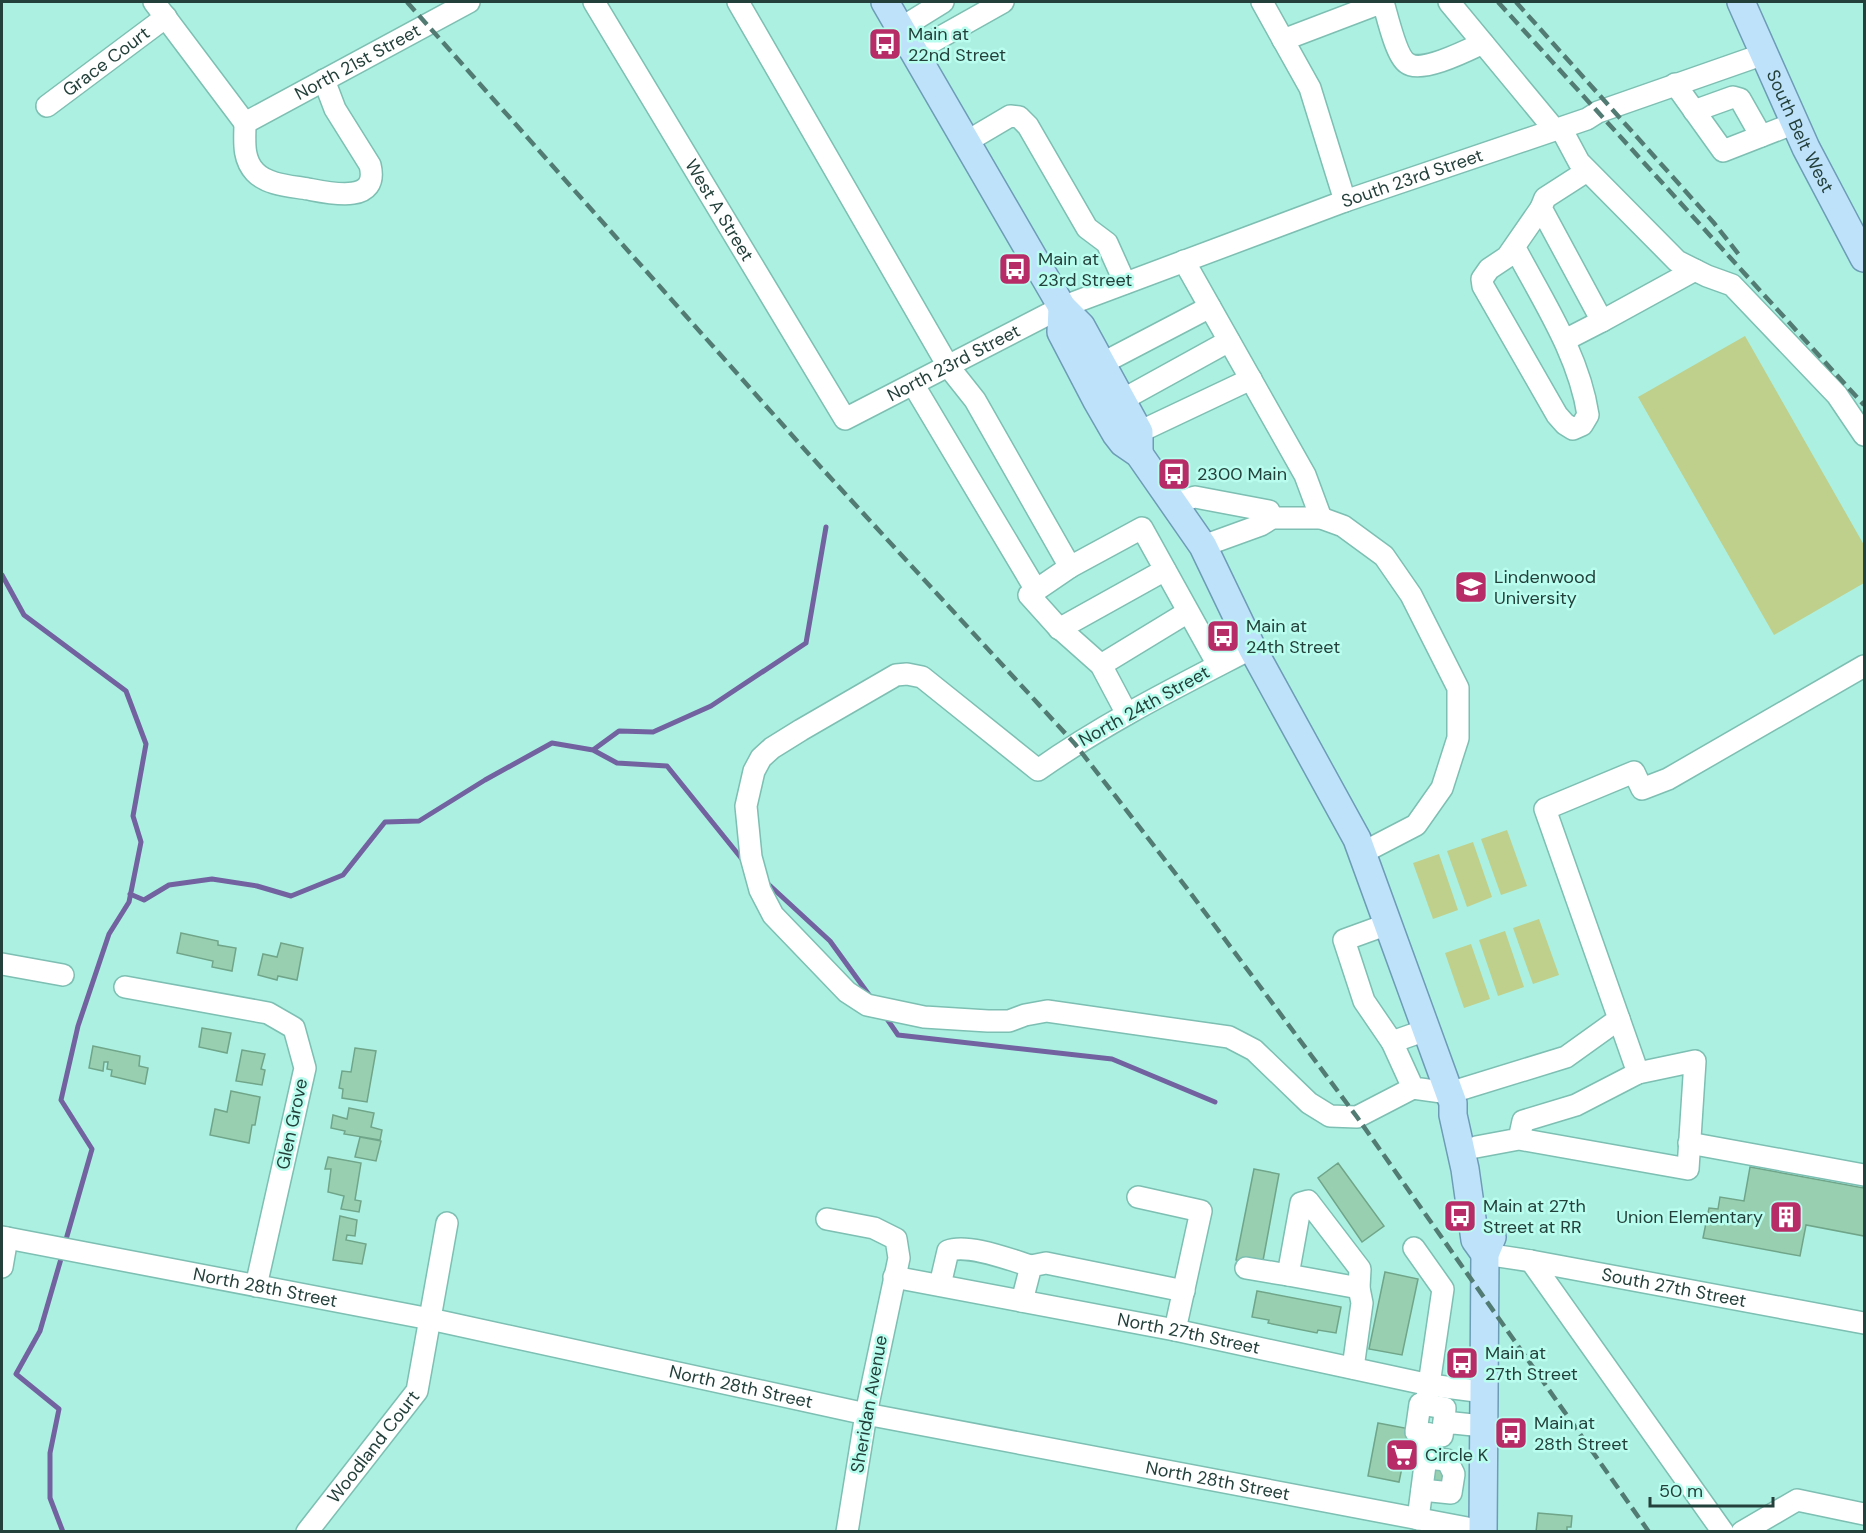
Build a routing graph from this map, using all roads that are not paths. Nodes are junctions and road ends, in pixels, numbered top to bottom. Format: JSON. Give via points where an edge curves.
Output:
{"nodes":[{"id":1,"x":594,"y":2,"type":"edge"},
{"id":2,"x":738,"y":2,"type":"edge"},
{"id":3,"x":885,"y":2,"type":"edge"},
{"id":4,"x":1003,"y":2,"type":"edge"},
{"id":5,"x":1262,"y":2,"type":"edge"},
{"id":6,"x":1449,"y":2,"type":"edge"},
{"id":7,"x":1741,"y":2,"type":"edge"},
{"id":8,"x":457,"y":4,"type":"edge"},
{"id":9,"x":935,"y":4,"type":"edge"},
{"id":10,"x":160,"y":9,"type":"edge"},
{"id":11,"x":901,"y":28,"type":"junction"},
{"id":12,"x":1283,"y":40,"type":"junction"},
{"id":13,"x":1483,"y":43,"type":"junction"},
{"id":14,"x":914,"y":52,"type":"junction"},
{"id":15,"x":1764,"y":54,"type":"junction"},
{"id":16,"x":324,"y":80,"type":"junction"},
{"id":17,"x":1675,"y":84,"type":"junction"},
{"id":18,"x":46,"y":106,"type":"dead end"},
{"id":19,"x":1694,"y":111,"type":"junction"},
{"id":20,"x":245,"y":123,"type":"junction"},
{"id":21,"x":1795,"y":123,"type":"junction"},
{"id":22,"x":1761,"y":136,"type":"junction"},
{"id":23,"x":966,"y":142,"type":"junction"},
{"id":24,"x":1587,"y":171,"type":"junction"},
{"id":25,"x":1345,"y":201,"type":"junction"},
{"id":26,"x":1541,"y":208,"type":"junction"},
{"id":27,"x":1515,"y":248,"type":"junction"},
{"id":28,"x":1864,"y":258,"type":"edge"},
{"id":29,"x":1184,"y":261,"type":"junction"},
{"id":30,"x":1695,"y":270,"type":"junction"},
{"id":31,"x":1125,"y":283,"type":"junction"},
{"id":32,"x":1062,"y":307,"type":"junction"},
{"id":33,"x":1210,"y":307,"type":"junction"},
{"id":34,"x":1602,"y":321,"type":"junction"},
{"id":35,"x":1564,"y":340,"type":"junction"},
{"id":36,"x":1229,"y":341,"type":"junction"},
{"id":37,"x":1101,"y":364,"type":"junction"},
{"id":38,"x":948,"y":366,"type":"junction"},
{"id":39,"x":1251,"y":379,"type":"junction"},
{"id":40,"x":913,"y":384,"type":"junction"},
{"id":41,"x":1122,"y":400,"type":"junction"},
{"id":42,"x":845,"y":419,"type":"joint"},
{"id":43,"x":1864,"y":435,"type":"edge"},
{"id":44,"x":1139,"y":443,"type":"junction"},
{"id":45,"x":1174,"y":504,"type":"junction"},
{"id":46,"x":1272,"y":518,"type":"junction"},
{"id":47,"x":1321,"y":518,"type":"junction"},
{"id":48,"x":1203,"y":546,"type":"junction"},
{"id":49,"x":1070,"y":567,"type":"junction"},
{"id":50,"x":1165,"y":570,"type":"junction"},
{"id":51,"x":1036,"y":590,"type":"junction"},
{"id":52,"x":1188,"y":612,"type":"junction"},
{"id":53,"x":1059,"y":628,"type":"junction"},
{"id":54,"x":1252,"y":648,"type":"junction"},
{"id":55,"x":1101,"y":665,"type":"junction"},
{"id":56,"x":1218,"y":665,"type":"junction"},
{"id":57,"x":1864,"y":666,"type":"edge"},
{"id":58,"x":1127,"y":714,"type":"junction"},
{"id":59,"x":1362,"y":852,"type":"junction"},
{"id":60,"x":1388,"y":924,"type":"junction"},
{"id":61,"x":2,"y":964,"type":"edge"},
{"id":62,"x":63,"y":975,"type":"dead end"},
{"id":63,"x":125,"y":987,"type":"dead end"},
{"id":64,"x":1619,"y":1019,"type":"junction"},
{"id":65,"x":1426,"y":1030,"type":"junction"},
{"id":66,"x":1392,"y":1042,"type":"junction"},
{"id":67,"x":1638,"y":1073,"type":"junction"},
{"id":68,"x":1413,"y":1088,"type":"junction"},
{"id":69,"x":1451,"y":1098,"type":"junction"},
{"id":70,"x":1519,"y":1139,"type":"junction"},
{"id":71,"x":1689,"y":1143,"type":"junction"},
{"id":72,"x":1476,"y":1147,"type":"junction"},
{"id":73,"x":1864,"y":1175,"type":"edge"},
{"id":74,"x":1138,"y":1197,"type":"dead end"},
{"id":75,"x":827,"y":1219,"type":"dead end"},
{"id":76,"x":447,"y":1223,"type":"dead end"},
{"id":77,"x":4,"y":1237,"type":"edge"},
{"id":78,"x":1414,"y":1248,"type":"dead end"},
{"id":79,"x":1485,"y":1254,"type":"junction"},
{"id":80,"x":1531,"y":1261,"type":"junction"},
{"id":81,"x":1031,"y":1266,"type":"junction"},
{"id":82,"x":2,"y":1267,"type":"edge"},
{"id":83,"x":1246,"y":1268,"type":"dead end"},
{"id":84,"x":1288,"y":1275,"type":"junction"},
{"id":85,"x":894,"y":1277,"type":"junction"},
{"id":86,"x":940,"y":1285,"type":"junction"},
{"id":87,"x":256,"y":1286,"type":"junction"},
{"id":88,"x":1359,"y":1288,"type":"junction"},
{"id":89,"x":1184,"y":1291,"type":"junction"},
{"id":90,"x":1022,"y":1301,"type":"junction"},
{"id":91,"x":430,"y":1319,"type":"junction"},
{"id":92,"x":1864,"y":1323,"type":"edge"},
{"id":93,"x":1175,"y":1330,"type":"junction"},
{"id":94,"x":1353,"y":1368,"type":"junction"},
{"id":95,"x":1484,"y":1392,"type":"junction"},
{"id":96,"x":1428,"y":1395,"type":"junction"},
{"id":97,"x":866,"y":1414,"type":"junction"},
{"id":98,"x":1483,"y":1426,"type":"junction"},
{"id":99,"x":1436,"y":1428,"type":"junction"},
{"id":100,"x":1426,"y":1458,"type":"junction"},
{"id":101,"x":1422,"y":1490,"type":"junction"},
{"id":102,"x":1864,"y":1514,"type":"edge"},
{"id":103,"x":1418,"y":1519,"type":"junction"},
{"id":104,"x":1483,"y":1531,"type":"edge"},
{"id":105,"x":307,"y":1532,"type":"edge"},
{"id":106,"x":847,"y":1532,"type":"edge"},
{"id":107,"x":1723,"y":1532,"type":"edge"},
{"id":108,"x":1742,"y":1532,"type":"edge"}],
"edges":[{"from":1,"to":42,"type":"street","name":"West A Street"},
{"from":2,"to":38,"type":"street"},
{"from":3,"to":11,"type":"main road"},
{"from":4,"to":14,"type":"street"},
{"from":5,"to":12,"type":"street"},
{"from":6,"to":13,"type":"street"},
{"from":7,"to":15,"type":"main road","name":"South Belt West"},
{"from":8,"to":16,"type":"street","name":"North 21st Street"},
{"from":9,"to":11,"type":"street"},
{"from":10,"to":18,"type":"street","name":"Grace Court"},
{"from":10,"to":20,"type":"street"},
{"from":11,"to":14,"type":"main road"},
{"from":12,"to":13,"type":"street","via":[[1383,2],[1406,63],[1429,65]]},
{"from":12,"to":25,"type":"street","via":[[1310,88]]},
{"from":13,"to":24,"type":"street","via":[[1557,129]]},
{"from":14,"to":23,"type":"main road"},
{"from":15,"to":17,"type":"street","name":"South 23rd Street"},
{"from":15,"to":21,"type":"main road","name":"South Belt West"},
{"from":16,"to":20,"type":"street","name":"North 21st Street"},
{"from":16,"to":20,"type":"street","via":[[335,109],[370,165],[370,179],[359,192],[338,194],[281,184],[256,173],[247,159]]},
{"from":17,"to":19,"type":"street"},
{"from":17,"to":25,"type":"street","name":"South 23rd Street","via":[[1587,119]]},
{"from":19,"to":22,"type":"street","via":[[1733,97],[1740,99]]},
{"from":19,"to":22,"type":"street","via":[[1723,152]]},
{"from":21,"to":22,"type":"street"},
{"from":21,"to":28,"type":"main road","name":"South Belt West"},
{"from":23,"to":31,"type":"street","via":[[1010,116],[1019,117],[1087,228],[1107,243]]},
{"from":23,"to":32,"type":"main road"},
{"from":24,"to":26,"type":"street","via":[[1545,198]]},
{"from":24,"to":30,"type":"street","via":[[1677,261]]},
{"from":25,"to":29,"type":"street","name":"South 23rd Street"},
{"from":26,"to":27,"type":"street"},
{"from":26,"to":34,"type":"street"},
{"from":27,"to":35,"type":"street"},
{"from":27,"to":35,"type":"street","via":[[1488,269],[1483,286],[1557,415],[1573,429],[1588,415]]},
{"from":29,"to":31,"type":"street","name":"South 23rd Street"},
{"from":29,"to":33,"type":"street"},
{"from":30,"to":34,"type":"street"},
{"from":30,"to":43,"type":"street","via":[[1732,285],[1837,395]]},
{"from":31,"to":32,"type":"street","name":"South 23rd Street"},
{"from":32,"to":37,"type":"main road","via":[[1080,326]]},
{"from":32,"to":38,"type":"street","name":"North 23rd Street"},
{"from":32,"to":44,"type":"main road","via":[[1061,332],[1116,434],[1123,443]]},
{"from":33,"to":36,"type":"street"},
{"from":33,"to":37,"type":"street"},
{"from":34,"to":35,"type":"street"},
{"from":36,"to":39,"type":"street"},
{"from":36,"to":41,"type":"street"},
{"from":37,"to":41,"type":"main road"},
{"from":38,"to":40,"type":"street","name":"North 23rd Street"},
{"from":38,"to":49,"type":"street","via":[[975,400]]},
{"from":39,"to":44,"type":"street"},
{"from":39,"to":47,"type":"street","via":[[1305,475]]},
{"from":40,"to":42,"type":"street","name":"North 23rd Street"},
{"from":40,"to":51,"type":"street"},
{"from":41,"to":44,"type":"main road"},
{"from":44,"to":45,"type":"main road"},
{"from":45,"to":46,"type":"street","via":[[1195,497],[1269,510]]},
{"from":45,"to":48,"type":"main road"},
{"from":46,"to":47,"type":"street"},
{"from":46,"to":48,"type":"street"},
{"from":47,"to":59,"type":"street","via":[[1343,526],[1384,556],[1411,595],[1458,688],[1458,738],[1442,788],[1416,825]]},
{"from":48,"to":54,"type":"main road"},
{"from":49,"to":50,"type":"street","via":[[1142,528]]},
{"from":49,"to":51,"type":"street"},
{"from":50,"to":52,"type":"street"},
{"from":50,"to":53,"type":"street"},
{"from":51,"to":53,"type":"street","via":[[1029,595]]},
{"from":52,"to":55,"type":"street"},
{"from":52,"to":56,"type":"street"},
{"from":53,"to":55,"type":"street"},
{"from":54,"to":56,"type":"street","name":"North 24th Street"},
{"from":54,"to":59,"type":"main road"},
{"from":55,"to":58,"type":"street"},
{"from":56,"to":58,"type":"street","name":"North 24th Street"},
{"from":57,"to":64,"type":"street","via":[[1668,779],[1642,789],[1634,771],[1545,809]]},
{"from":58,"to":68,"type":"street","name":"North 24th Street","via":[[1038,770],[922,677],[896,675],[772,748],[754,771],[747,806],[751,857],[760,890],[773,915],[847,992],[867,1005],[924,1017],[978,1021],[1009,1021],[1047,1011],[1229,1037],[1254,1050],[1309,1103],[1330,1116],[1357,1117]]},
{"from":59,"to":60,"type":"main road"},
{"from":60,"to":65,"type":"main road"},
{"from":60,"to":66,"type":"street","via":[[1344,940],[1364,1001]]},
{"from":61,"to":62,"type":"street"},
{"from":63,"to":87,"type":"street","name":"Glen Grove","via":[[268,1013],[294,1028],[305,1068]]},
{"from":64,"to":67,"type":"street"},
{"from":64,"to":69,"type":"street","via":[[1566,1057]]},
{"from":65,"to":66,"type":"street"},
{"from":65,"to":69,"type":"main road"},
{"from":66,"to":68,"type":"street"},
{"from":67,"to":70,"type":"street","via":[[1576,1105],[1523,1121]]},
{"from":67,"to":71,"type":"street","via":[[1695,1062]]},
{"from":68,"to":69,"type":"street"},
{"from":69,"to":72,"type":"main road","via":[[1464,1108]]},
{"from":69,"to":79,"type":"main road","via":[[1475,1240]]},
{"from":70,"to":71,"type":"street","via":[[1688,1169]]},
{"from":70,"to":72,"type":"street"},
{"from":71,"to":73,"type":"street"},
{"from":72,"to":79,"type":"main road","via":[[1492,1237]]},
{"from":74,"to":89,"type":"street","via":[[1201,1210]]},
{"from":75,"to":85,"type":"street","name":"Sheridan Avenue","via":[[874,1228],[896,1239],[899,1258]]},
{"from":76,"to":91,"type":"street","name":"Woodland Court"},
{"from":77,"to":82,"type":"street"},
{"from":77,"to":87,"type":"street","name":"North 28th Street"},
{"from":78,"to":96,"type":"street","via":[[1443,1289]]},
{"from":79,"to":80,"type":"street","name":"South 27th Street"},
{"from":79,"to":95,"type":"main road"},
{"from":80,"to":92,"type":"street","name":"South 27th Street"},
{"from":80,"to":107,"type":"street"},
{"from":81,"to":86,"type":"street","via":[[956,1248],[948,1251]]},
{"from":81,"to":89,"type":"street","via":[[1046,1263]]},
{"from":81,"to":90,"type":"street"},
{"from":83,"to":84,"type":"street"},
{"from":84,"to":88,"type":"street"},
{"from":84,"to":88,"type":"street","via":[[1301,1203],[1308,1201],[1360,1269]]},
{"from":85,"to":86,"type":"street","name":"North 27th Street"},
{"from":85,"to":97,"type":"street","name":"Sheridan Avenue"},
{"from":86,"to":90,"type":"street","name":"North 27th Street"},
{"from":87,"to":91,"type":"street","name":"North 28th Street"},
{"from":88,"to":94,"type":"street","via":[[1362,1303]]},
{"from":89,"to":93,"type":"street"},
{"from":90,"to":93,"type":"street","name":"North 27th Street"},
{"from":91,"to":97,"type":"street","name":"North 28th Street"},
{"from":91,"to":105,"type":"street","name":"Woodland Court","via":[[417,1391]]},
{"from":93,"to":94,"type":"street","name":"North 27th Street"},
{"from":94,"to":96,"type":"street","name":"North 27th Street"},
{"from":95,"to":96,"type":"street","name":"North 27th Street"},
{"from":95,"to":98,"type":"main road"},
{"from":96,"to":99,"type":"street","via":[[1445,1408]]},
{"from":96,"to":99,"type":"street","via":[[1420,1404],[1416,1431]]},
{"from":97,"to":103,"type":"street","name":"North 28th Street"},
{"from":97,"to":106,"type":"street","name":"Sheridan Avenue"},
{"from":98,"to":99,"type":"street"},
{"from":98,"to":104,"type":"main road"},
{"from":99,"to":100,"type":"street"},
{"from":100,"to":101,"type":"street"},
{"from":100,"to":101,"type":"street","via":[[1446,1460],[1454,1474],[1451,1493]]},
{"from":101,"to":103,"type":"street"},
{"from":102,"to":108,"type":"street","via":[[1797,1500]]},
{"from":103,"to":104,"type":"street","name":"North 28th Street"}]}
